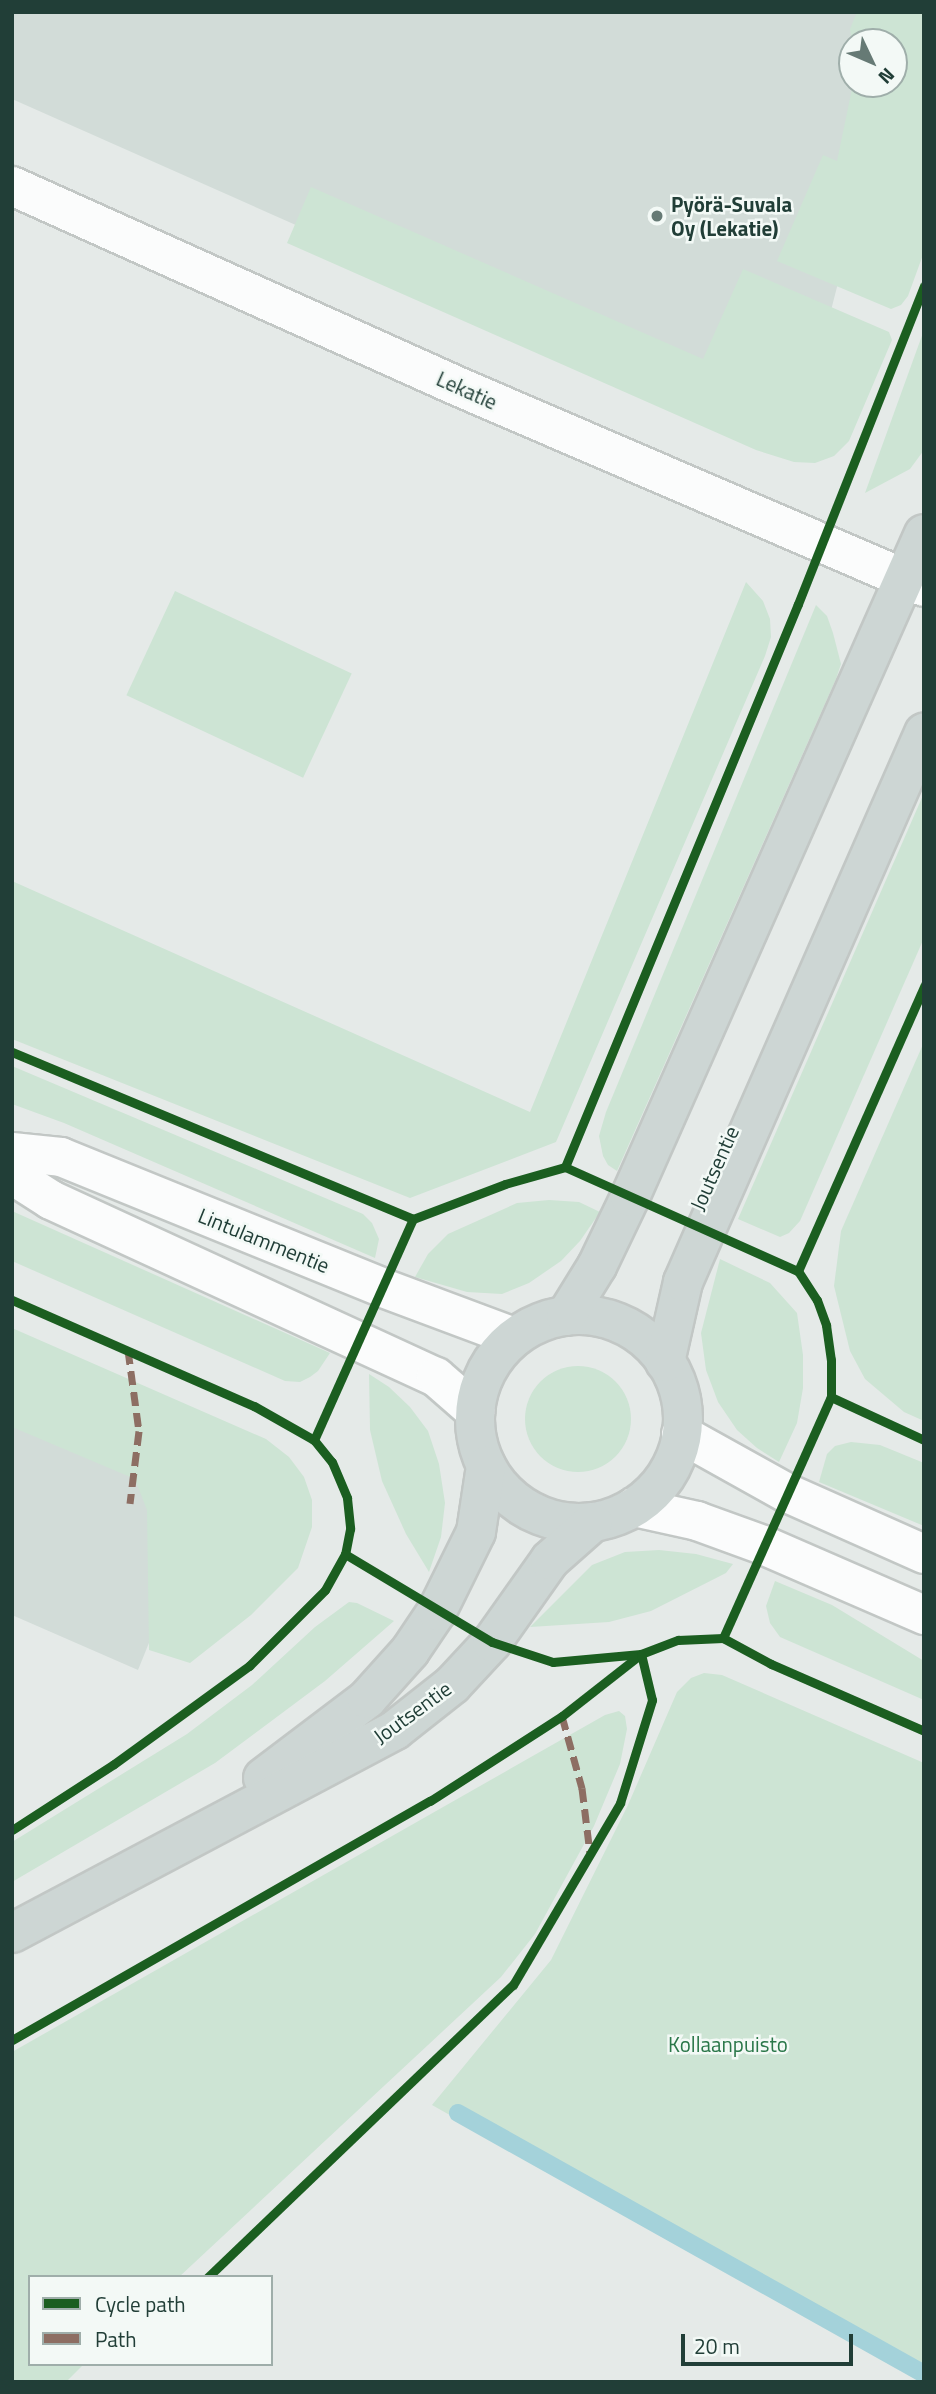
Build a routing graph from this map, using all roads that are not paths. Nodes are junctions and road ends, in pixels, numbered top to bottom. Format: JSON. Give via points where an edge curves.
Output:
{"nodes":[{"id":1,"x":12,"y":186,"type":"edge"},
{"id":2,"x":924,"y":534,"type":"edge"},
{"id":3,"x":914,"y":583,"type":"edge"},
{"id":4,"x":924,"y":733,"type":"edge"},
{"id":5,"x":12,"y":1152,"type":"edge"},
{"id":6,"x":12,"y":1175,"type":"edge"},
{"id":7,"x":566,"y":1316,"type":"junction"},
{"id":8,"x":514,"y":1337,"type":"junction"},
{"id":9,"x":665,"y":1362,"type":"junction"},
{"id":10,"x":475,"y":1411,"type":"junction"},
{"id":11,"x":681,"y":1434,"type":"junction"},
{"id":12,"x":486,"y":1466,"type":"junction"},
{"id":13,"x":634,"y":1507,"type":"junction"},
{"id":14,"x":593,"y":1522,"type":"junction"},
{"id":15,"x":924,"y":1554,"type":"edge"},
{"id":16,"x":924,"y":1615,"type":"edge"},
{"id":17,"x":181,"y":1841,"type":"junction"},
{"id":18,"x":12,"y":1933,"type":"edge"}],
"edges":[{"from":1,"to":3,"type":"street","name":"Lekatie","via":[[457,386]]},
{"from":2,"to":3,"type":"main road"},
{"from":3,"to":7,"type":"main road","via":[[631,1197]]},
{"from":4,"to":9,"type":"main road","name":"Joutsentie","via":[[683,1282]]},
{"from":5,"to":8,"type":"street","name":"Lintulammentie","via":[[61,1157]]},
{"from":6,"to":10,"type":"street","via":[[51,1200],[436,1377]]},
{"from":7,"to":8,"type":"main road"},
{"from":7,"to":9,"type":"main road","via":[[619,1323],[651,1344]]},
{"from":8,"to":10,"type":"main road","via":[[488,1366]]},
{"from":9,"to":11,"type":"main road","via":[[681,1401]]},
{"from":10,"to":12,"type":"main road"},
{"from":11,"to":13,"type":"main road","via":[[668,1472]]},
{"from":11,"to":15,"type":"street","via":[[787,1493]]},
{"from":12,"to":14,"type":"main road","via":[[502,1489],[523,1507],[557,1521]]},
{"from":12,"to":17,"type":"main road","name":"Joutsentie","via":[[476,1532],[437,1611],[410,1651],[367,1699]]},
{"from":13,"to":14,"type":"main road"},
{"from":13,"to":16,"type":"street","via":[[719,1529]]},
{"from":14,"to":17,"type":"main road","name":"Joutsentie","via":[[550,1560],[492,1642],[452,1685],[395,1730]]},
{"from":17,"to":18,"type":"main road","name":"Joutsentie"}]}
